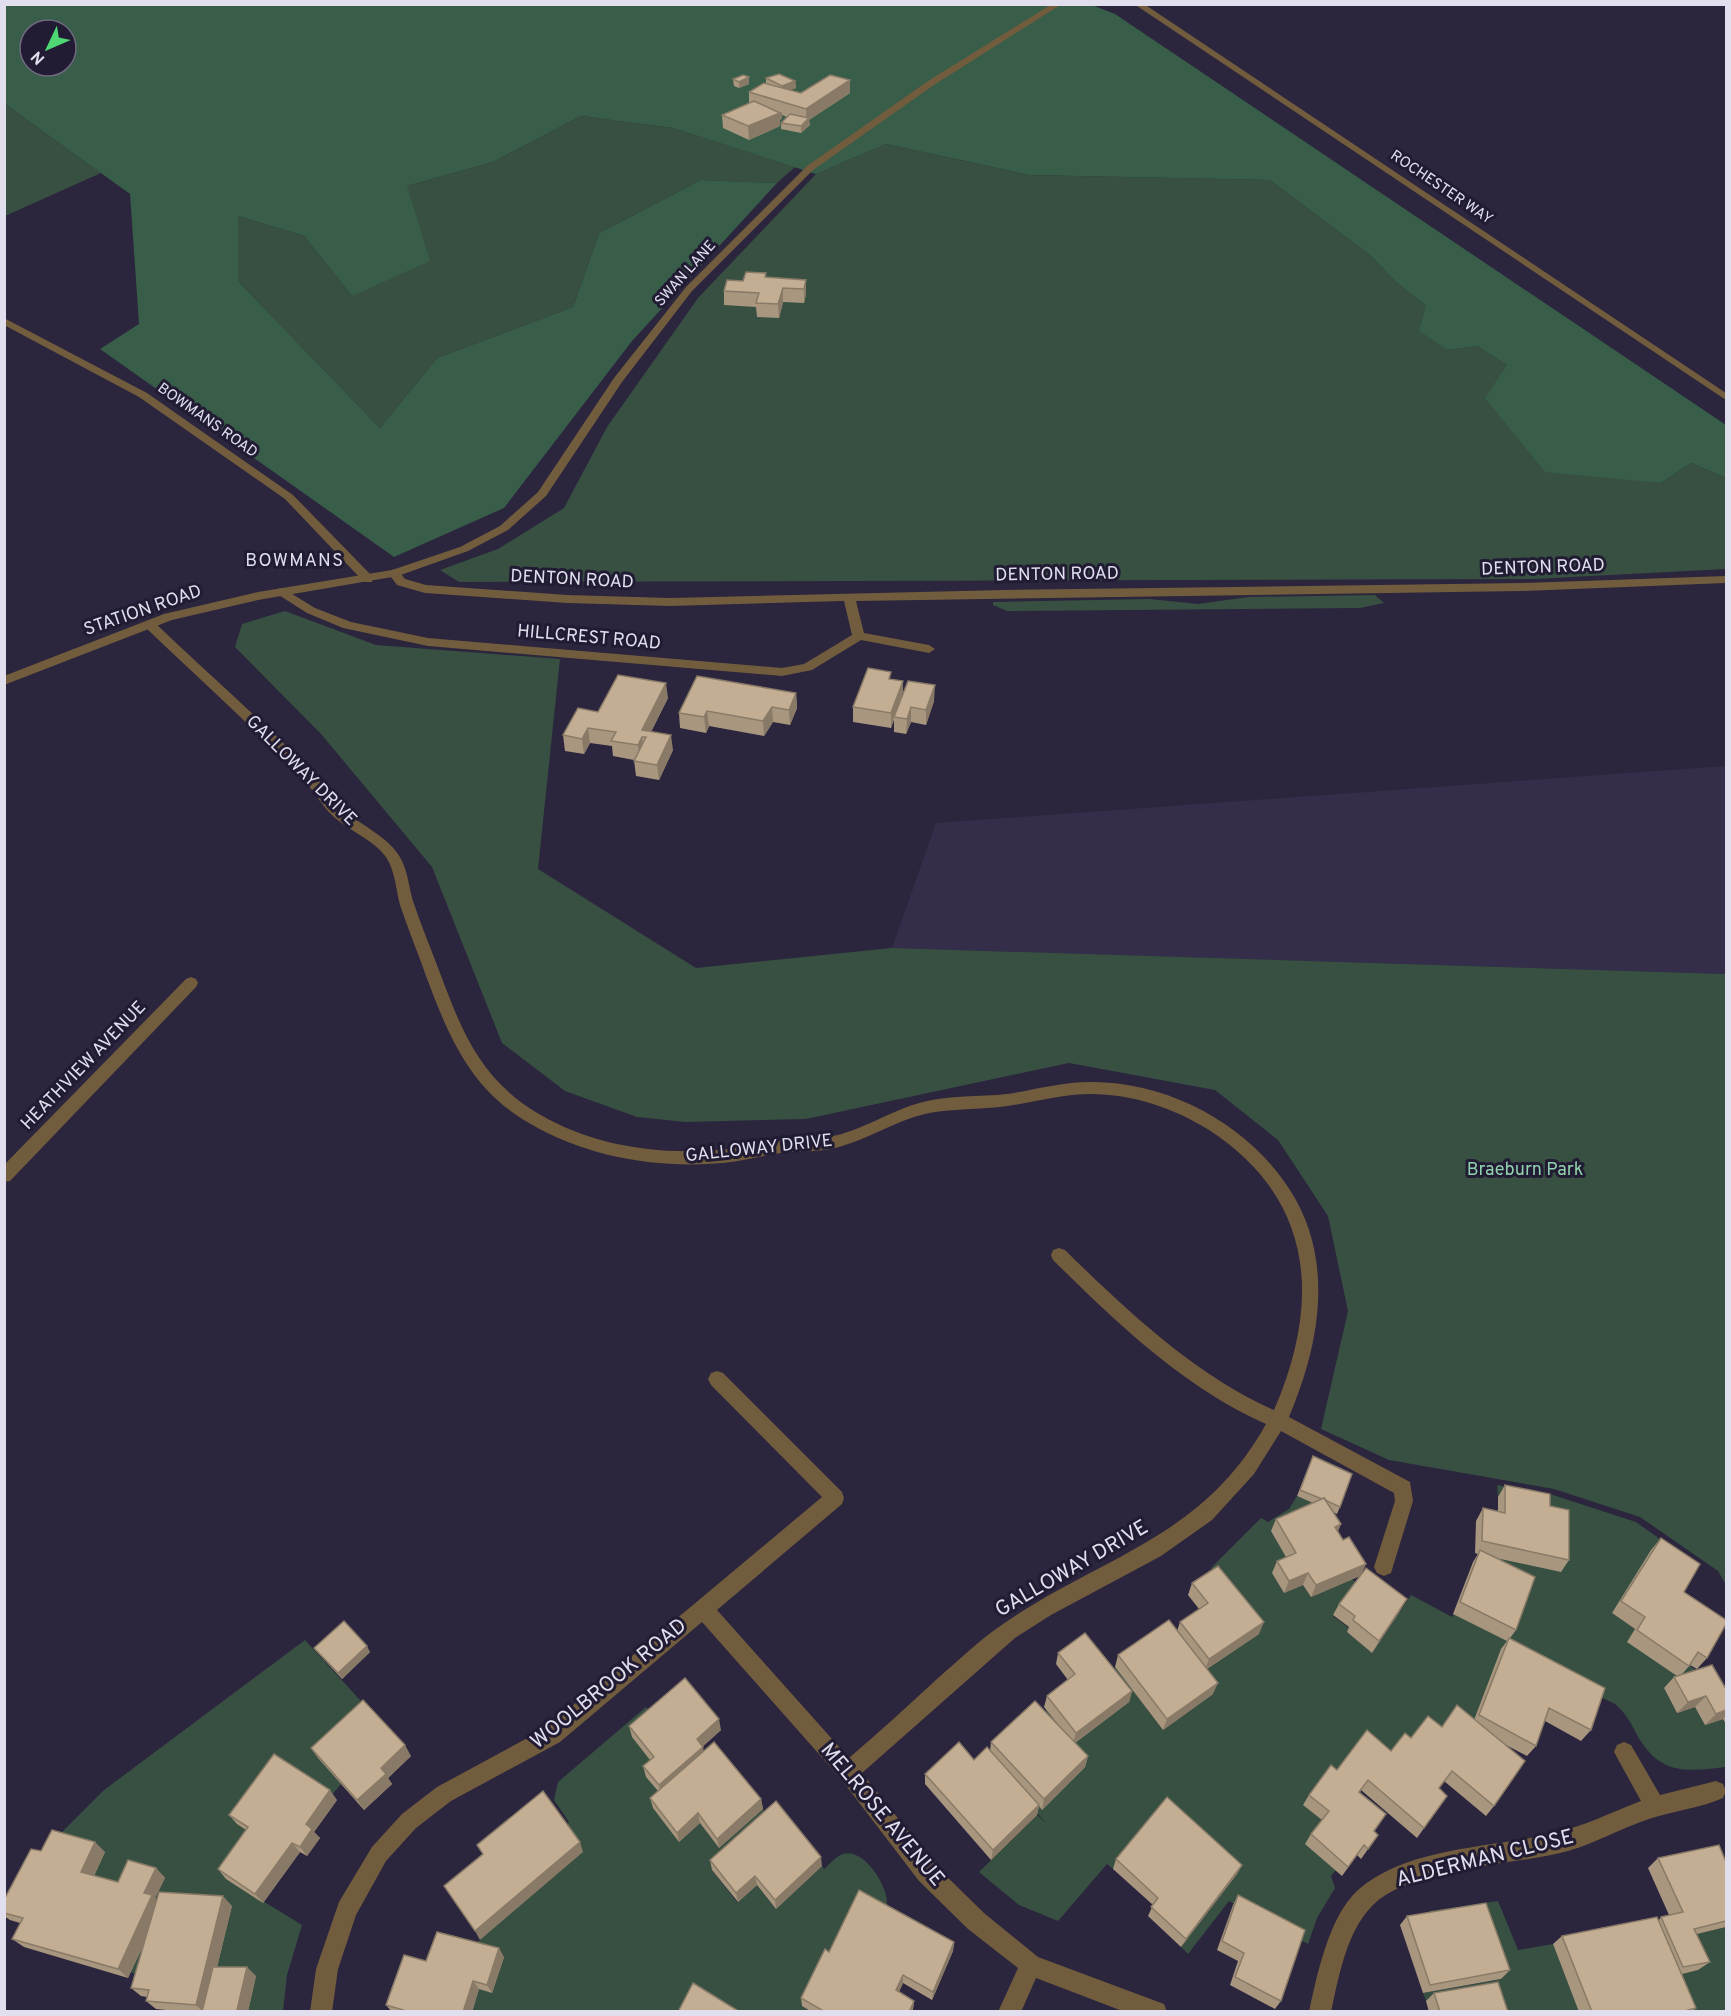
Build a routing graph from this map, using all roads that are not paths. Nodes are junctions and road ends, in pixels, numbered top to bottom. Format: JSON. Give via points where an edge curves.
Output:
{"nodes":[{"id":1,"x":1058,"y":4,"type":"edge"},
{"id":2,"x":1138,"y":4,"type":"edge"},
{"id":3,"x":4,"y":321,"type":"edge"},
{"id":4,"x":1726,"y":397,"type":"edge"},
{"id":5,"x":394,"y":573,"type":"junction"},
{"id":6,"x":368,"y":579,"type":"junction"},
{"id":7,"x":1726,"y":580,"type":"edge"},
{"id":8,"x":280,"y":592,"type":"junction"},
{"id":9,"x":850,"y":600,"type":"junction"},
{"id":10,"x":149,"y":624,"type":"junction"},
{"id":11,"x":859,"y":636,"type":"junction"},
{"id":12,"x":929,"y":649,"type":"dead end"},
{"id":13,"x":4,"y":681,"type":"edge"},
{"id":14,"x":191,"y":983,"type":"dead end"},
{"id":15,"x":4,"y":1176,"type":"edge"},
{"id":16,"x":1059,"y":1255,"type":"dead end"},
{"id":17,"x":717,"y":1379,"type":"dead end"},
{"id":18,"x":1280,"y":1421,"type":"junction"},
{"id":19,"x":1384,"y":1567,"type":"dead end"},
{"id":20,"x":703,"y":1609,"type":"junction"},
{"id":21,"x":1624,"y":1752,"type":"dead end"},
{"id":22,"x":848,"y":1772,"type":"junction"},
{"id":23,"x":1716,"y":1791,"type":"dead end"},
{"id":24,"x":1655,"y":1806,"type":"junction"},
{"id":25,"x":1031,"y":1965,"type":"junction"},
{"id":26,"x":321,"y":2012,"type":"edge"},
{"id":27,"x":1009,"y":2012,"type":"edge"},
{"id":28,"x":1156,"y":2012,"type":"edge"},
{"id":29,"x":1320,"y":2012,"type":"edge"}],
"edges":[{"from":1,"to":5,"type":"street","name":"SWAN LANE","via":[[931,83],[810,168],[688,289],[618,380],[553,479],[527,509],[479,543]]},
{"from":2,"to":4,"type":"street","name":"ROCHESTER WAY"},
{"from":3,"to":6,"type":"street","name":"BOWMANS ROAD","via":[[143,395],[289,497]]},
{"from":5,"to":6,"type":"street","name":"SWAN LANE"},
{"from":5,"to":9,"type":"street","name":"DENTON ROAD","via":[[401,582],[418,588],[567,599]]},
{"from":6,"to":8,"type":"street","name":"STATION ROAD"},
{"from":7,"to":9,"type":"street","name":"DENTON ROAD"},
{"from":8,"to":10,"type":"street","name":"STATION ROAD"},
{"from":8,"to":11,"type":"street","name":"HILLCREST ROAD","via":[[307,610],[349,626],[454,645],[782,672],[808,667]]},
{"from":9,"to":11,"type":"street"},
{"from":10,"to":13,"type":"street","name":"STATION ROAD"},
{"from":10,"to":18,"type":"street","name":"GALLOWAY DRIVE","via":[[309,777],[337,812],[389,851],[465,1053],[504,1098],[546,1126],[615,1150],[654,1157],[712,1157],[828,1143],[935,1106],[1092,1088],[1155,1099],[1223,1131],[1252,1154],[1288,1198],[1303,1232],[1309,1259],[1311,1293],[1306,1333],[1298,1371]]},
{"from":11,"to":12,"type":"street"},
{"from":14,"to":15,"type":"street","name":"HEATHVIEW AVENUE"},
{"from":16,"to":18,"type":"street","via":[[1127,1323],[1233,1399]]},
{"from":17,"to":20,"type":"street","name":"WOOLBROOK ROAD","via":[[835,1498]]},
{"from":18,"to":19,"type":"street","via":[[1403,1488],[1404,1501]]},
{"from":18,"to":22,"type":"street","name":"GALLOWAY DRIVE","via":[[1232,1488],[1196,1523],[995,1641]]},
{"from":20,"to":22,"type":"street","name":"MELROSE AVENUE"},
{"from":20,"to":26,"type":"street","name":"WOOLBROOK ROAD","via":[[552,1735],[444,1794],[409,1821],[379,1854],[347,1910],[327,1969]]},
{"from":21,"to":24,"type":"street"},
{"from":22,"to":25,"type":"street","name":"MELROSE AVENUE","via":[[927,1873],[976,1921]]},
{"from":23,"to":24,"type":"street","name":"ALDERMAN CLOSE"},
{"from":24,"to":29,"type":"street","name":"ALDERMAN CLOSE","via":[[1569,1840],[1418,1871],[1386,1883],[1363,1900],[1349,1925],[1332,1961]]},
{"from":25,"to":27,"type":"street"},
{"from":25,"to":28,"type":"street","name":"MELROSE AVENUE"}]}
